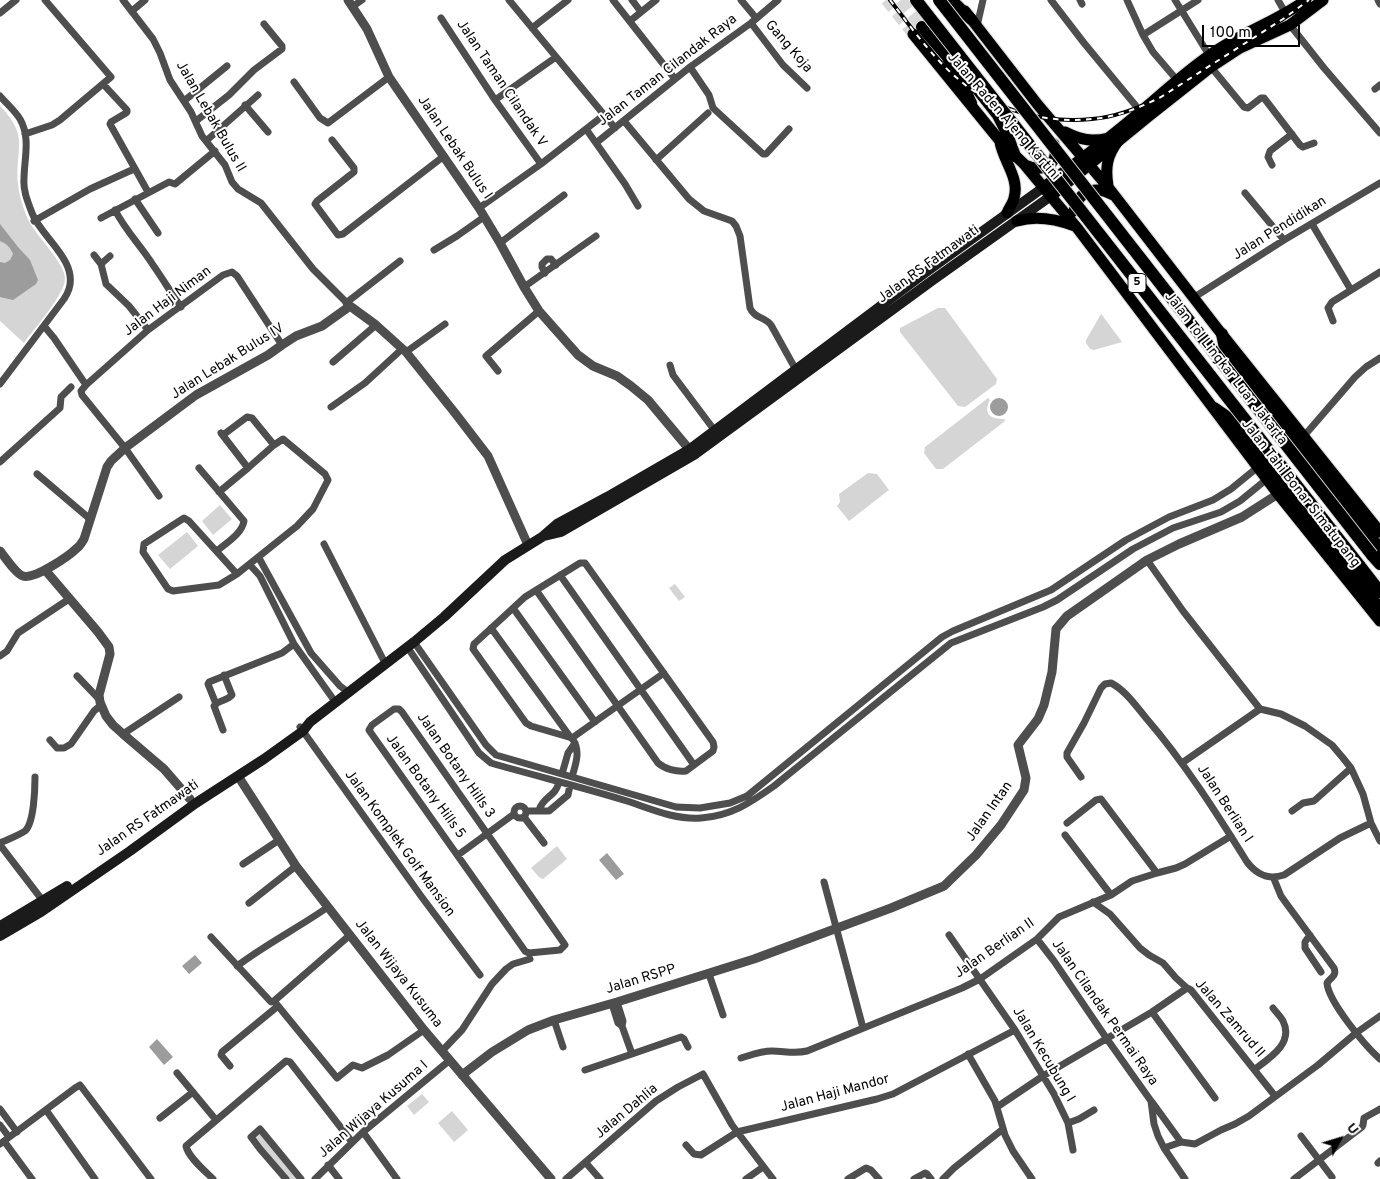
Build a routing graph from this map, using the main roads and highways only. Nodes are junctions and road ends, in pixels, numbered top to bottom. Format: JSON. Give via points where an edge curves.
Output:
{"nodes":[{"id":1,"x":916,"y":0,"type":"edge"},
{"id":2,"x":939,"y":0,"type":"edge"},
{"id":3,"x":952,"y":0,"type":"edge"},
{"id":4,"x":957,"y":0,"type":"edge"},
{"id":5,"x":1306,"y":0,"type":"edge"},
{"id":6,"x":1323,"y":0,"type":"edge"},
{"id":7,"x":1288,"y":19,"type":"junction"},
{"id":8,"x":974,"y":23,"type":"junction"},
{"id":9,"x":920,"y":29,"type":"joint"},
{"id":10,"x":986,"y":38,"type":"junction"},
{"id":11,"x":943,"y":52,"type":"junction"},
{"id":12,"x":971,"y":104,"type":"junction"},
{"id":13,"x":1054,"y":122,"type":"junction"},
{"id":14,"x":1113,"y":139,"type":"junction"},
{"id":15,"x":1000,"y":141,"type":"junction"},
{"id":16,"x":1019,"y":160,"type":"junction"},
{"id":17,"x":1086,"y":161,"type":"junction"},
{"id":18,"x":1047,"y":191,"type":"junction"},
{"id":19,"x":1112,"y":191,"type":"junction"},
{"id":20,"x":1007,"y":213,"type":"junction"},
{"id":21,"x":1017,"y":221,"type":"junction"},
{"id":22,"x":1077,"y":228,"type":"junction"},
{"id":23,"x":869,"y":321,"type":"junction"},
{"id":24,"x":1222,"y":334,"type":"junction"},
{"id":25,"x":1214,"y":408,"type":"junction"},
{"id":26,"x":692,"y":452,"type":"junction"},
{"id":27,"x":1380,"y":532,"type":"edge"},
{"id":28,"x":1380,"y":549,"type":"edge"},
{"id":29,"x":1380,"y":564,"type":"edge"},
{"id":30,"x":1380,"y":592,"type":"edge"},
{"id":31,"x":1380,"y":609,"type":"edge"},
{"id":32,"x":1380,"y":621,"type":"edge"},
{"id":33,"x":301,"y":729,"type":"junction"},
{"id":34,"x":0,"y":926,"type":"edge"},
{"id":35,"x":0,"y":936,"type":"edge"}],
"edges":[{"from":1,"to":30,"type":"highway","name":"Jalan Tol Lingkar Luar Jakarta","number":"5","bridge":true},
{"from":2,"to":29,"type":"highway","name":"Jalan Tol Lingkar Luar Jakarta","number":"5","bridge":true},
{"from":3,"to":8,"type":"highway"},
{"from":4,"to":8,"type":"main road"},
{"from":5,"to":7,"type":"main road","name":"Jalan RS Fatmawati"},
{"from":6,"to":7,"type":"main road","name":"Jalan RS Fatmawati"},
{"from":7,"to":14,"type":"main road","name":"Jalan RS Fatmawati","via":[[1211,67]]},
{"from":7,"to":14,"type":"main road","name":"Jalan RS Fatmawati","via":[[1241,36],[1209,55]]},
{"from":8,"to":10,"type":"main road"},
{"from":9,"to":11,"type":"highway"},
{"from":9,"to":12,"type":"main road","name":"Jalan Raden Ajeng Kartini"},
{"from":10,"to":13,"type":"main road"},
{"from":10,"to":16,"type":"main road","via":[[1054,144],[1054,157],[1041,169]]},
{"from":11,"to":12,"type":"highway"},
{"from":11,"to":16,"type":"highway","via":[[961,68],[998,115]]},
{"from":12,"to":15,"type":"main road","name":"Jalan Raden Ajeng Kartini"},
{"from":13,"to":14,"type":"main road","via":[[1076,137]]},
{"from":13,"to":17,"type":"main road"},
{"from":14,"to":17,"type":"main road","name":"Jalan RS Fatmawati"},
{"from":14,"to":19,"type":"main road","via":[[1106,175]]},
{"from":15,"to":16,"type":"main road","name":"Jalan Raden Ajeng Kartini"},
{"from":15,"to":20,"type":"main road","via":[[1016,187]]},
{"from":16,"to":18,"type":"main road","name":"Jalan Raden Ajeng Kartini"},
{"from":17,"to":18,"type":"main road","name":"Jalan RS Fatmawati"},
{"from":17,"to":19,"type":"main road"},
{"from":18,"to":20,"type":"main road","name":"Jalan RS Fatmawati"},
{"from":18,"to":21,"type":"main road","name":"Jalan RS Fatmawati"},
{"from":18,"to":22,"type":"main road","name":"Jalan Tahi Bonar Simatupang"},
{"from":19,"to":22,"type":"main road","via":[[1095,190],[1078,200],[1074,209]]},
{"from":19,"to":24,"type":"main road"},
{"from":20,"to":23,"type":"main road","name":"Jalan RS Fatmawati"},
{"from":21,"to":22,"type":"main road","via":[[1039,218]]},
{"from":21,"to":23,"type":"main road","name":"Jalan RS Fatmawati"},
{"from":22,"to":25,"type":"main road","name":"Jalan Tahi Bonar Simatupang"},
{"from":23,"to":26,"type":"main road","name":"Jalan RS Fatmawati"},
{"from":23,"to":26,"type":"main road","name":"Jalan RS Fatmawati","via":[[796,370],[715,430]]},
{"from":24,"to":27,"type":"main road"},
{"from":24,"to":28,"type":"highway","via":[[1229,355]]},
{"from":25,"to":31,"type":"highway","via":[[1240,431]]},
{"from":25,"to":32,"type":"main road","name":"Jalan Tahi Bonar Simatupang","via":[[1263,483],[1278,494]]},
{"from":26,"to":33,"type":"main road","name":"Jalan RS Fatmawati","via":[[593,509],[557,524],[505,560],[411,645]]},
{"from":33,"to":34,"type":"main road","name":"Jalan RS Fatmawati","via":[[190,799],[123,849]]},
{"from":33,"to":35,"type":"main road","name":"Jalan RS Fatmawati","via":[[123,856]]}]}
